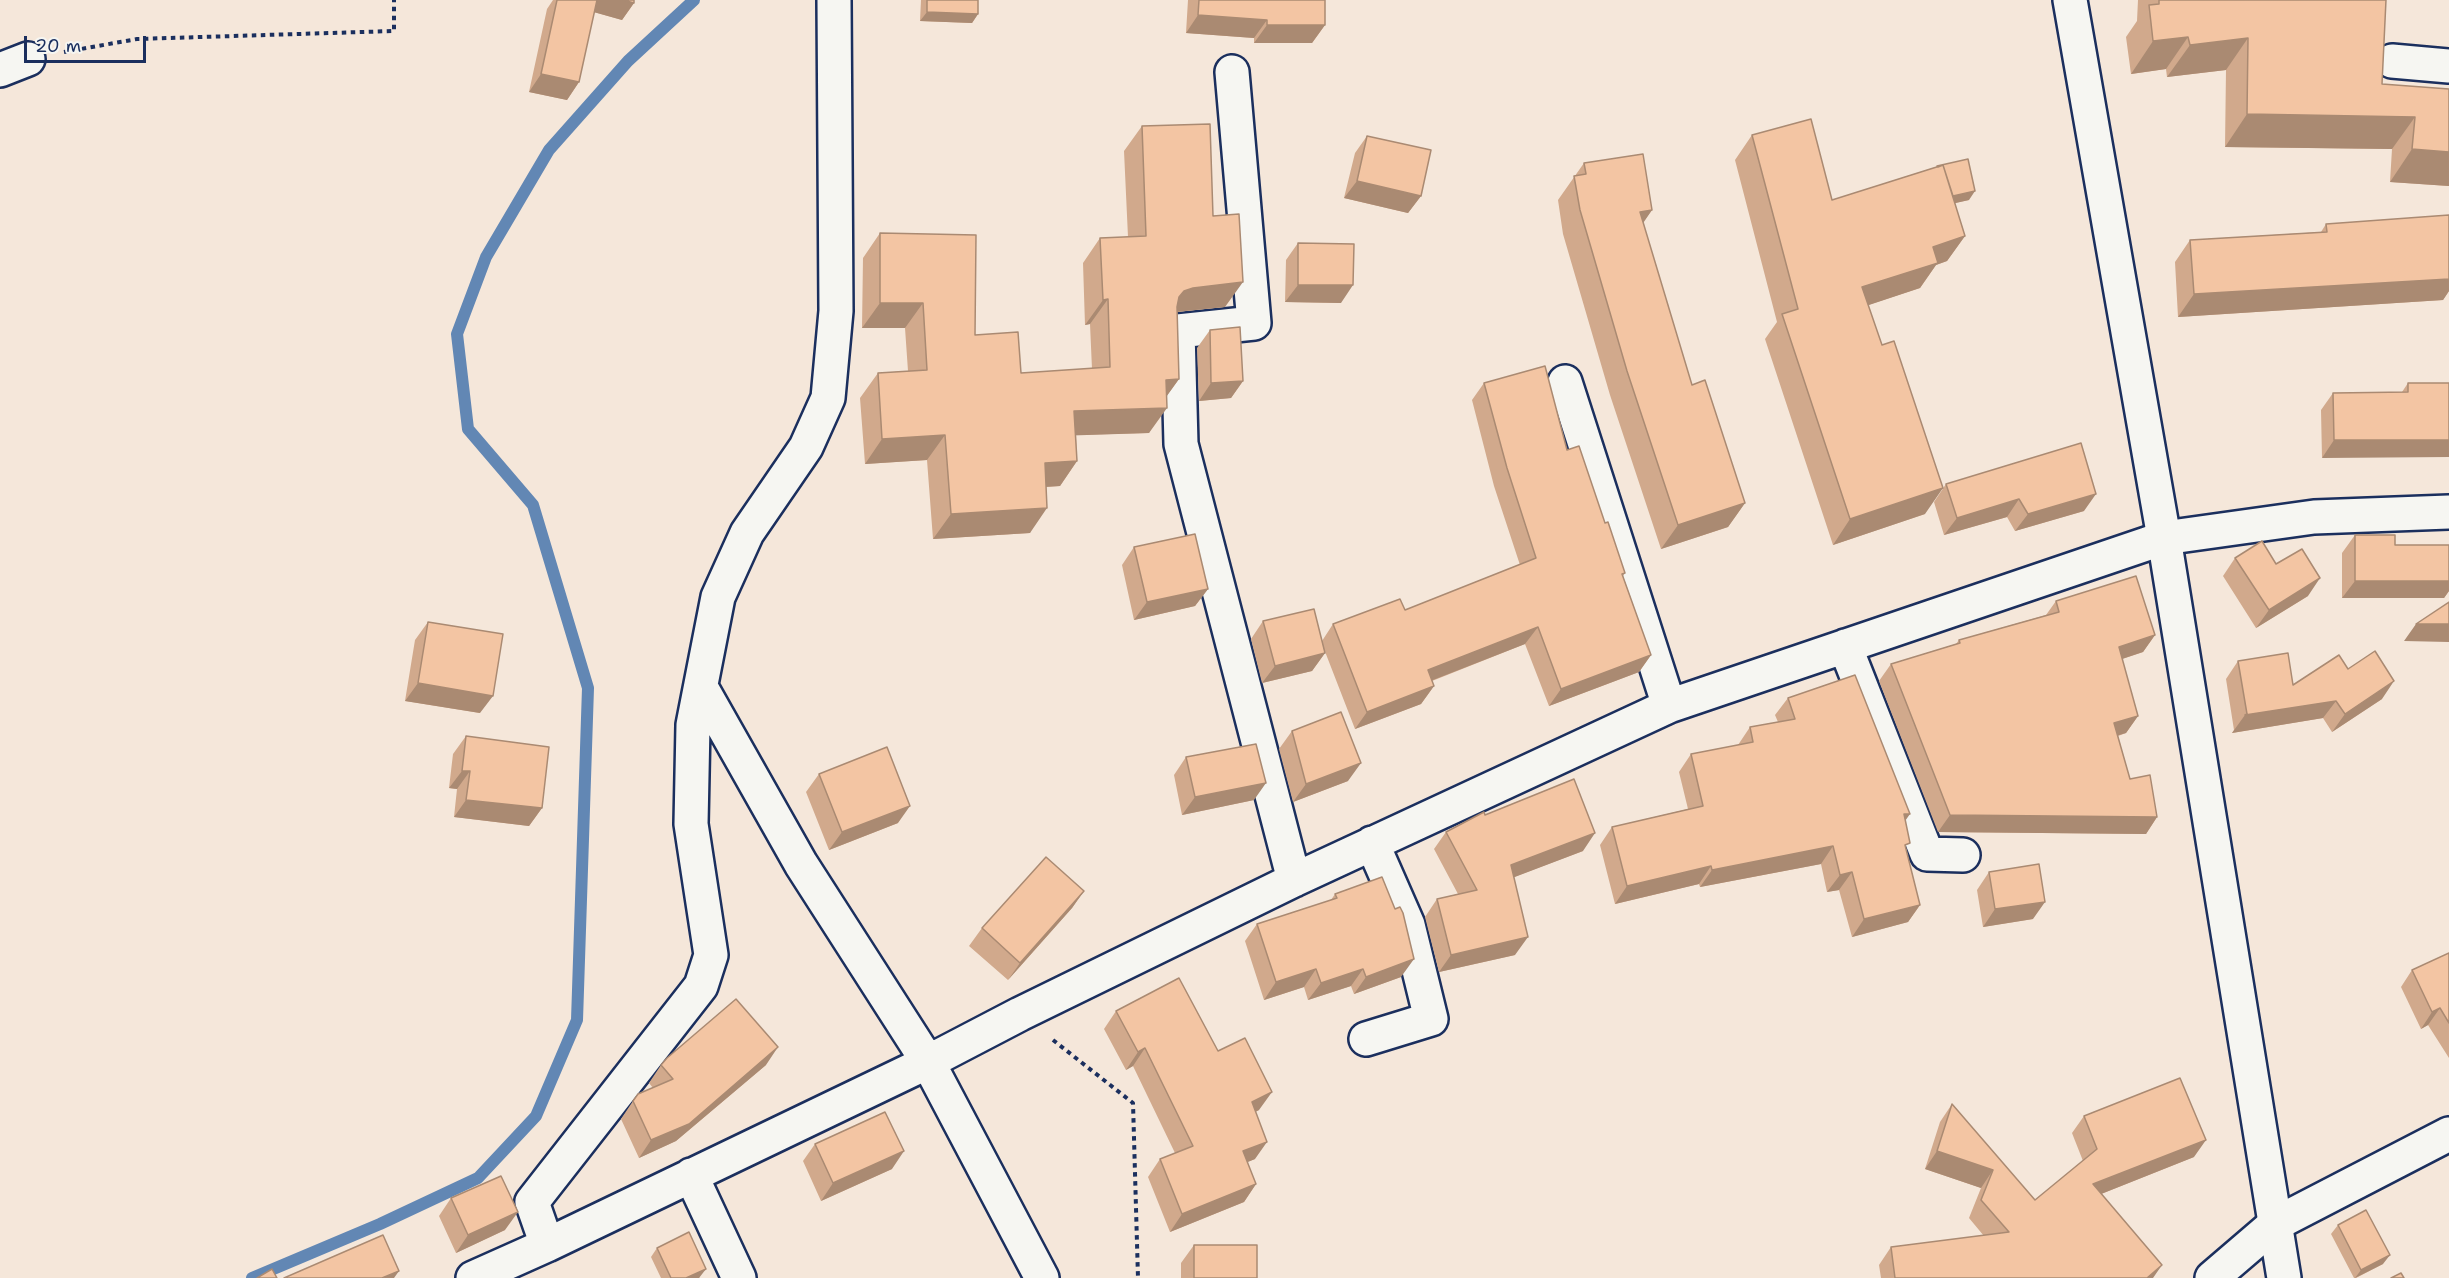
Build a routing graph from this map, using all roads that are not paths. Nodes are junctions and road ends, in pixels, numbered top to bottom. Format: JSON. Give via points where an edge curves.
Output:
{"nodes":[{"id":1,"x":834,"y":0,"type":"edge"},
{"id":2,"x":2070,"y":0,"type":"edge"},
{"id":3,"x":2392,"y":62,"type":"dead end"},
{"id":4,"x":2449,"y":66,"type":"edge"},
{"id":5,"x":1232,"y":72,"type":"dead end"},
{"id":6,"x":1565,"y":382,"type":"dead end"},
{"id":7,"x":2449,"y":512,"type":"edge"},
{"id":8,"x":2164,"y":538,"type":"junction"},
{"id":9,"x":1845,"y":646,"type":"junction"},
{"id":10,"x":701,"y":687,"type":"junction"},
{"id":11,"x":1669,"y":706,"type":"junction"},
{"id":12,"x":1372,"y":843,"type":"junction"},
{"id":13,"x":1963,"y":855,"type":"dead end"},
{"id":14,"x":1294,"y":880,"type":"junction"},
{"id":15,"x":1366,"y":1039,"type":"dead end"},
{"id":16,"x":928,"y":1062,"type":"junction"},
{"id":17,"x":2449,"y":1134,"type":"edge"},
{"id":18,"x":692,"y":1175,"type":"junction"},
{"id":19,"x":2275,"y":1224,"type":"junction"},
{"id":20,"x":547,"y":1245,"type":"junction"},
{"id":21,"x":473,"y":1278,"type":"edge"},
{"id":22,"x":739,"y":1278,"type":"edge"},
{"id":23,"x":1042,"y":1278,"type":"edge"},
{"id":24,"x":2212,"y":1278,"type":"edge"},
{"id":25,"x":2284,"y":1278,"type":"edge"}],
"edges":[{"from":1,"to":10,"type":"street","via":[[836,311],[828,398],[806,447],[747,533],[718,597]]},
{"from":2,"to":8,"type":"street"},
{"from":3,"to":4,"type":"street"},
{"from":5,"to":14,"type":"street","via":[[1254,323],[1178,331],[1181,444]]},
{"from":6,"to":11,"type":"street"},
{"from":7,"to":8,"type":"street","via":[[2314,517]]},
{"from":8,"to":9,"type":"street"},
{"from":8,"to":19,"type":"street"},
{"from":9,"to":11,"type":"street"},
{"from":9,"to":13,"type":"street","via":[[1927,854]]},
{"from":10,"to":16,"type":"street","via":[[801,864]]},
{"from":10,"to":20,"type":"street","via":[[693,725],[691,824],[711,955],[701,986],[532,1202]]},
{"from":11,"to":12,"type":"street"},
{"from":12,"to":14,"type":"street"},
{"from":12,"to":15,"type":"street","via":[[1408,925],[1431,1018]]},
{"from":14,"to":16,"type":"street"},
{"from":16,"to":18,"type":"street"},
{"from":16,"to":23,"type":"street"},
{"from":17,"to":19,"type":"street"},
{"from":18,"to":20,"type":"street"},
{"from":18,"to":22,"type":"street"},
{"from":19,"to":24,"type":"street"},
{"from":19,"to":25,"type":"street"},
{"from":20,"to":21,"type":"street"}]}
